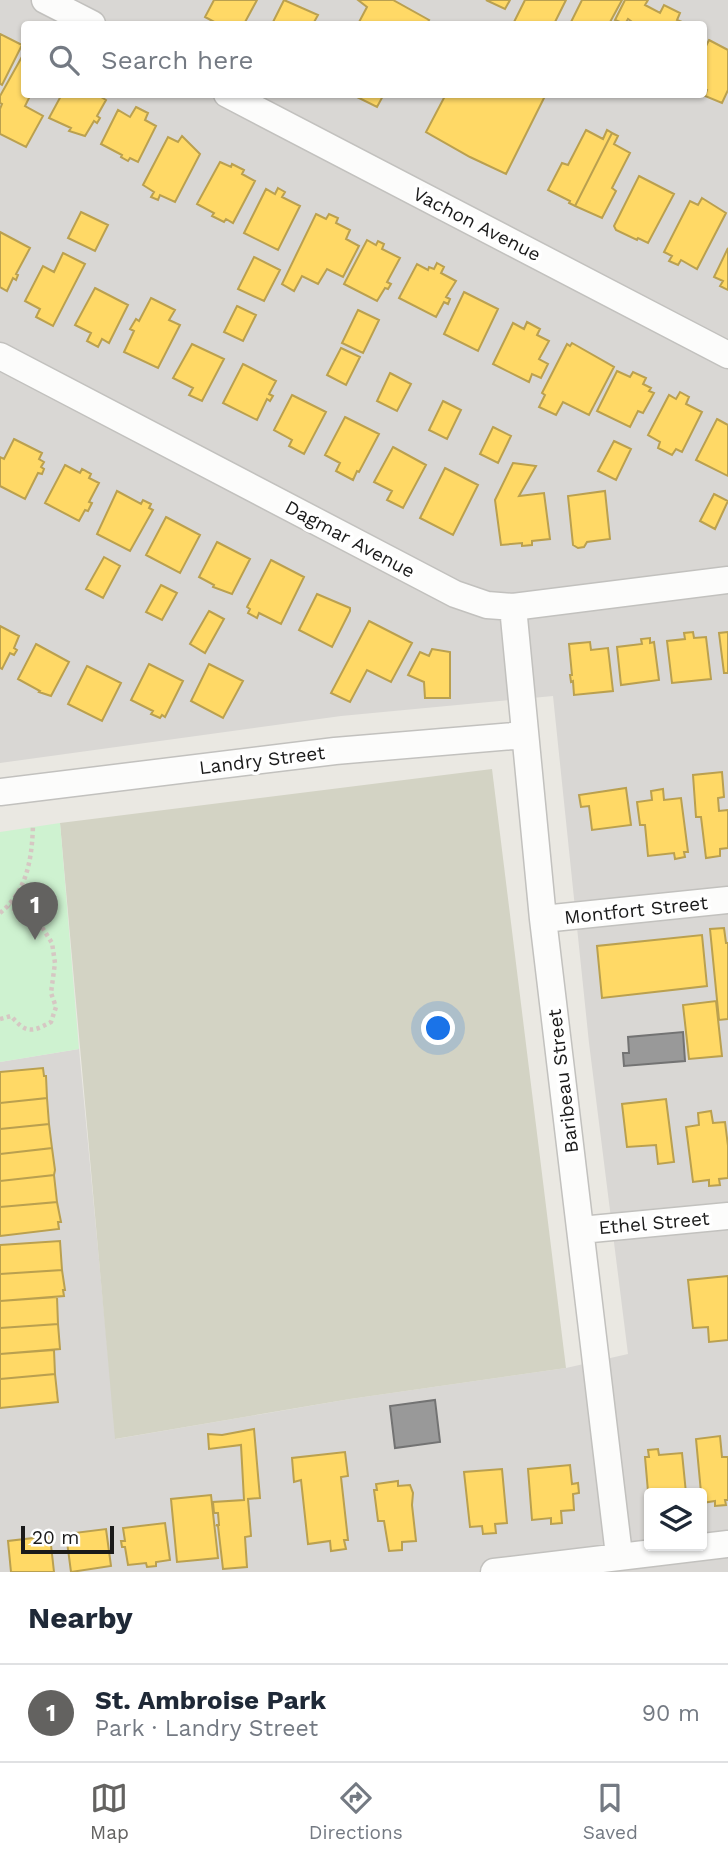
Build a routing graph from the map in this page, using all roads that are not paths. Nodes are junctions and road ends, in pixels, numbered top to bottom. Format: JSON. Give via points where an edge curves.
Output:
{"nodes":[{"id":1,"x":45,"y":0,"type":"edge"},
{"id":2,"x":86,"y":21,"type":"edge"},
{"id":3,"x":234,"y":98,"type":"edge"},
{"id":4,"x":728,"y":355,"type":"edge"},
{"id":5,"x":0,"y":356,"type":"edge"},
{"id":6,"x":728,"y":580,"type":"edge"},
{"id":7,"x":513,"y":607,"type":"junction"},
{"id":8,"x":524,"y":735,"type":"junction"},
{"id":9,"x":0,"y":792,"type":"edge"},
{"id":10,"x":728,"y":900,"type":"edge"},
{"id":11,"x":543,"y":919,"type":"junction"},
{"id":12,"x":728,"y":1216,"type":"edge"},
{"id":13,"x":580,"y":1230,"type":"junction"},
{"id":14,"x":728,"y":1544,"type":"edge"},
{"id":15,"x":619,"y":1555,"type":"junction"},
{"id":16,"x":494,"y":1572,"type":"edge"}],
"edges":[{"from":1,"to":2,"type":"street"},
{"from":3,"to":4,"type":"street","name":"Vachon Avenue"},
{"from":5,"to":7,"type":"street","name":"Dagmar Avenue","via":[[455,594],[487,605]]},
{"from":6,"to":7,"type":"street","name":"Dagmar Avenue"},
{"from":7,"to":8,"type":"street","name":"Baribeau Street"},
{"from":8,"to":9,"type":"street","name":"Landry Street","via":[[335,751]]},
{"from":8,"to":11,"type":"street","name":"Baribeau Street"},
{"from":10,"to":11,"type":"street","name":"Montfort Street"},
{"from":11,"to":13,"type":"street","name":"Baribeau Street"},
{"from":12,"to":13,"type":"street","name":"Ethel Street"},
{"from":13,"to":15,"type":"street","name":"Baribeau Street"},
{"from":14,"to":15,"type":"street"},
{"from":15,"to":16,"type":"street"}]}
